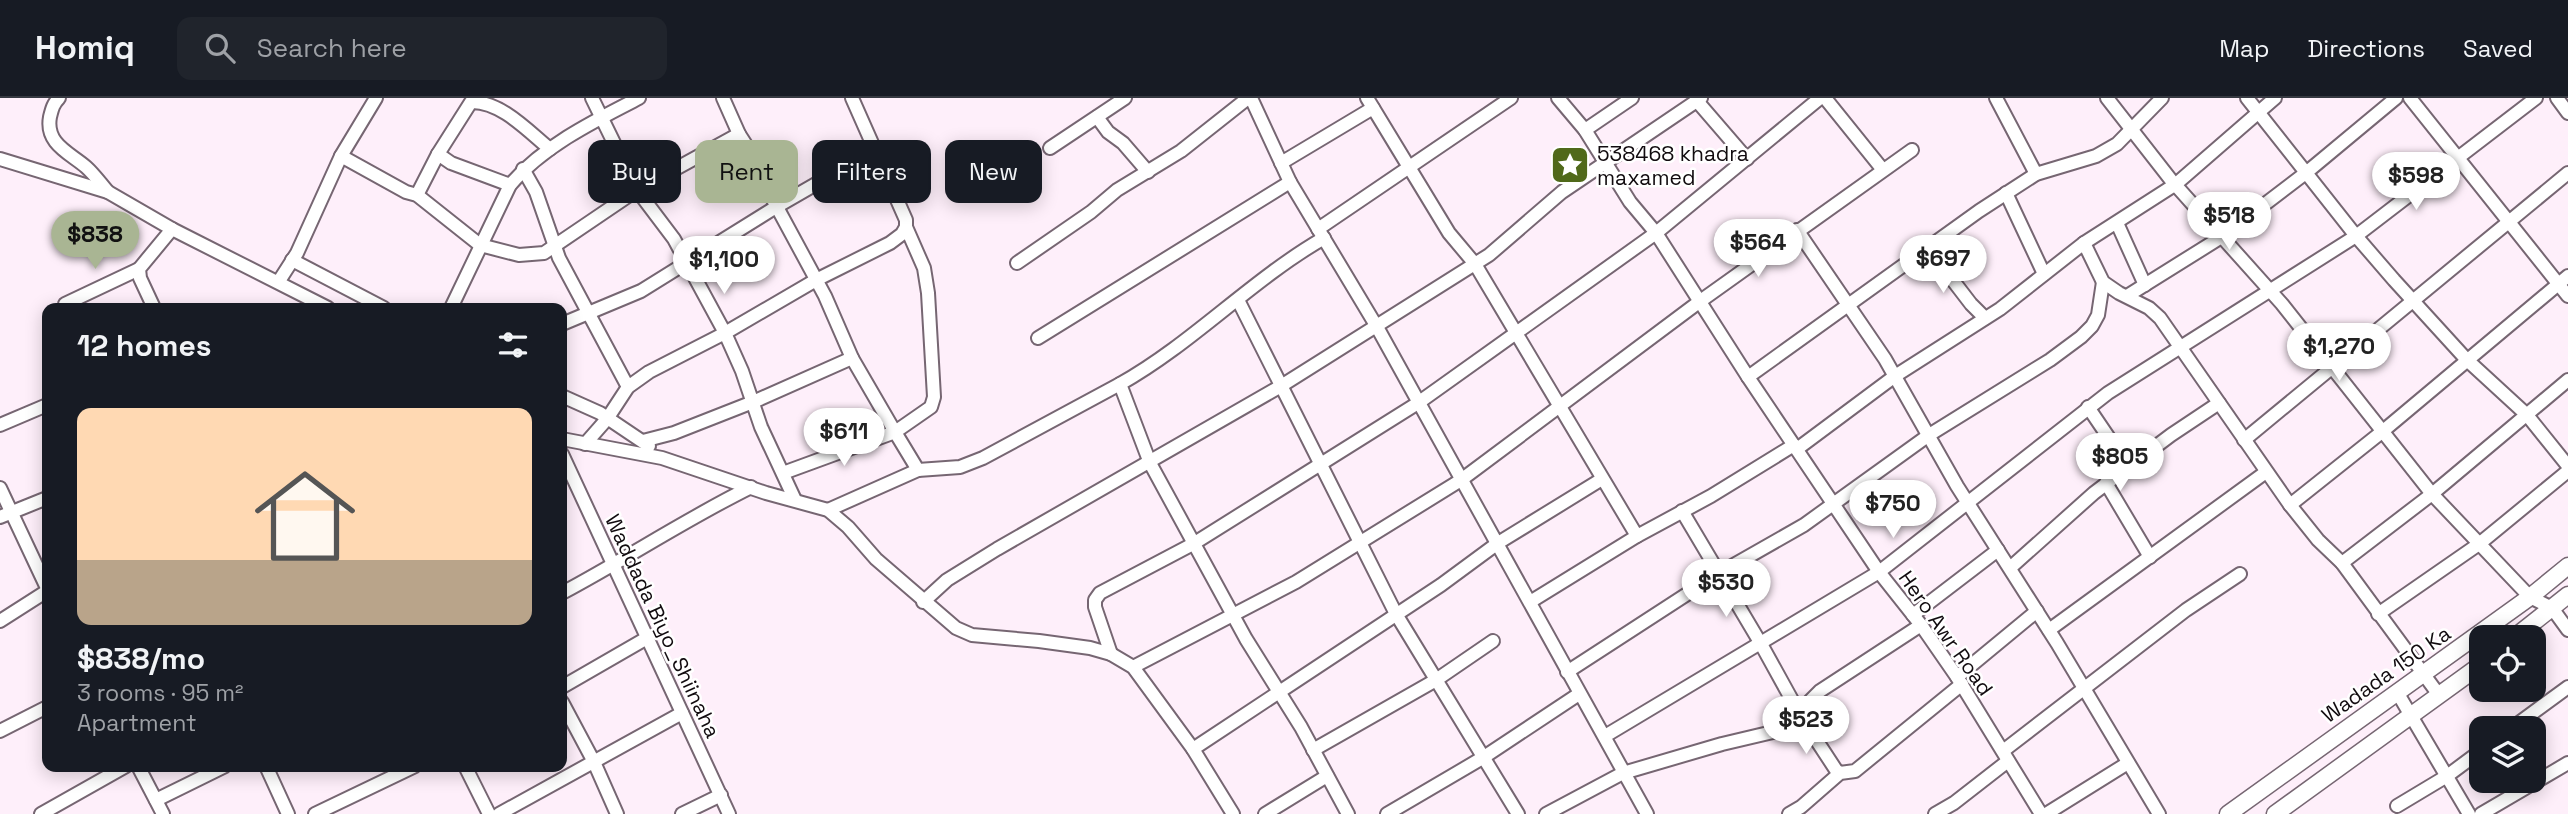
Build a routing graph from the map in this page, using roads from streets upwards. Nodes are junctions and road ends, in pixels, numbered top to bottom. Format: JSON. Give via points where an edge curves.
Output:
{"nodes":[{"id":1,"x":59,"y":98,"type":"edge"},
{"id":2,"x":376,"y":98,"type":"edge"},
{"id":3,"x":592,"y":98,"type":"edge"},
{"id":4,"x":639,"y":98,"type":"edge"},
{"id":5,"x":723,"y":98,"type":"edge"},
{"id":6,"x":852,"y":98,"type":"edge"},
{"id":7,"x":1125,"y":98,"type":"edge"},
{"id":8,"x":1250,"y":98,"type":"edge"},
{"id":9,"x":1511,"y":98,"type":"edge"},
{"id":10,"x":1558,"y":98,"type":"edge"},
{"id":11,"x":1632,"y":98,"type":"edge"},
{"id":12,"x":1823,"y":98,"type":"edge"},
{"id":13,"x":1996,"y":98,"type":"edge"},
{"id":14,"x":2107,"y":98,"type":"edge"},
{"id":15,"x":2162,"y":98,"type":"edge"},
{"id":16,"x":2247,"y":98,"type":"edge"},
{"id":17,"x":2275,"y":98,"type":"edge"},
{"id":18,"x":2396,"y":98,"type":"edge"},
{"id":19,"x":2410,"y":98,"type":"edge"},
{"id":20,"x":2536,"y":98,"type":"edge"},
{"id":21,"x":2557,"y":98,"type":"edge"},
{"id":22,"x":1699,"y":99,"type":"edge"},
{"id":23,"x":1370,"y":101,"type":"edge"},
{"id":24,"x":2259,"y":112,"type":"junction"},
{"id":25,"x":2568,"y":113,"type":"edge"},
{"id":26,"x":1097,"y":117,"type":"junction"},
{"id":27,"x":600,"y":118,"type":"junction"},
{"id":28,"x":1585,"y":130,"type":"junction"},
{"id":29,"x":2131,"y":130,"type":"junction"},
{"id":30,"x":738,"y":135,"type":"junction"},
{"id":31,"x":611,"y":140,"type":"edge"},
{"id":32,"x":871,"y":140,"type":"edge"},
{"id":33,"x":1050,"y":148,"type":"dead end"},
{"id":34,"x":550,"y":149,"type":"junction"},
{"id":35,"x":1912,"y":150,"type":"dead end"},
{"id":36,"x":438,"y":154,"type":"junction"},
{"id":37,"x":341,"y":156,"type":"junction"},
{"id":38,"x":0,"y":159,"type":"edge"},
{"id":39,"x":1747,"y":159,"type":"junction"},
{"id":40,"x":2458,"y":159,"type":"junction"},
{"id":41,"x":1280,"y":163,"type":"junction"},
{"id":42,"x":1605,"y":164,"type":"junction"},
{"id":43,"x":681,"y":166,"type":"edge"},
{"id":44,"x":1408,"y":168,"type":"junction"},
{"id":45,"x":523,"y":169,"type":"junction"},
{"id":46,"x":1883,"y":170,"type":"junction"},
{"id":47,"x":1148,"y":172,"type":"junction"},
{"id":48,"x":2307,"y":172,"type":"junction"},
{"id":49,"x":2568,"y":173,"type":"edge"},
{"id":50,"x":2036,"y":174,"type":"junction"},
{"id":51,"x":1290,"y":182,"type":"junction"},
{"id":52,"x":2176,"y":184,"type":"junction"},
{"id":53,"x":510,"y":185,"type":"junction"},
{"id":54,"x":812,"y":186,"type":"edge"},
{"id":55,"x":108,"y":192,"type":"junction"},
{"id":56,"x":2006,"y":193,"type":"junction"},
{"id":57,"x":417,"y":195,"type":"junction"},
{"id":58,"x":618,"y":203,"type":"edge"},
{"id":59,"x":647,"y":203,"type":"edge"},
{"id":60,"x":898,"y":203,"type":"edge"},
{"id":61,"x":776,"y":207,"type":"junction"},
{"id":62,"x":2507,"y":222,"type":"junction"},
{"id":63,"x":2117,"y":223,"type":"junction"},
{"id":64,"x":906,"y":227,"type":"junction"},
{"id":65,"x":172,"y":229,"type":"junction"},
{"id":66,"x":1797,"y":230,"type":"junction"},
{"id":67,"x":1656,"y":233,"type":"junction"},
{"id":68,"x":1321,"y":234,"type":"junction"},
{"id":69,"x":2223,"y":236,"type":"junction"},
{"id":70,"x":2356,"y":236,"type":"junction"},
{"id":71,"x":2084,"y":243,"type":"junction"},
{"id":72,"x":480,"y":245,"type":"junction"},
{"id":73,"x":555,"y":245,"type":"junction"},
{"id":74,"x":1928,"y":248,"type":"junction"},
{"id":75,"x":292,"y":260,"type":"junction"},
{"id":76,"x":686,"y":262,"type":"junction"},
{"id":77,"x":1017,"y":263,"type":"dead end"},
{"id":78,"x":1475,"y":264,"type":"junction"},
{"id":79,"x":139,"y":269,"type":"junction"},
{"id":80,"x":2044,"y":274,"type":"junction"},
{"id":81,"x":2563,"y":280,"type":"edge"},
{"id":82,"x":279,"y":281,"type":"junction"},
{"id":83,"x":816,"y":281,"type":"junction"},
{"id":84,"x":2103,"y":282,"type":"junction"},
{"id":85,"x":2145,"y":285,"type":"junction"},
{"id":86,"x":2271,"y":291,"type":"junction"},
{"id":87,"x":2127,"y":296,"type":"junction"},
{"id":88,"x":2568,"y":296,"type":"edge"},
{"id":89,"x":1238,"y":300,"type":"junction"},
{"id":90,"x":2412,"y":301,"type":"junction"},
{"id":91,"x":1699,"y":302,"type":"junction"},
{"id":92,"x":67,"y":303,"type":"edge"},
{"id":93,"x":152,"y":303,"type":"edge"},
{"id":94,"x":319,"y":303,"type":"edge"},
{"id":95,"x":374,"y":303,"type":"edge"},
{"id":96,"x":453,"y":303,"type":"edge"},
{"id":97,"x":1850,"y":306,"type":"junction"},
{"id":98,"x":588,"y":314,"type":"junction"},
{"id":99,"x":1985,"y":318,"type":"junction"},
{"id":100,"x":567,"y":322,"type":"edge"},
{"id":101,"x":1377,"y":327,"type":"junction"},
{"id":102,"x":725,"y":333,"type":"junction"},
{"id":103,"x":1516,"y":335,"type":"junction"},
{"id":104,"x":1038,"y":338,"type":"dead end"},
{"id":105,"x":2181,"y":346,"type":"junction"},
{"id":106,"x":852,"y":358,"type":"junction"},
{"id":107,"x":2466,"y":359,"type":"junction"},
{"id":108,"x":2332,"y":368,"type":"junction"},
{"id":109,"x":1895,"y":376,"type":"junction"},
{"id":110,"x":1748,"y":377,"type":"junction"},
{"id":111,"x":2568,"y":380,"type":"edge"},
{"id":112,"x":1120,"y":384,"type":"junction"},
{"id":113,"x":1281,"y":386,"type":"junction"},
{"id":114,"x":628,"y":387,"type":"junction"},
{"id":115,"x":567,"y":398,"type":"edge"},
{"id":116,"x":753,"y":402,"type":"junction"},
{"id":117,"x":1418,"y":403,"type":"junction"},
{"id":118,"x":2219,"y":403,"type":"junction"},
{"id":119,"x":42,"y":407,"type":"edge"},
{"id":120,"x":1560,"y":407,"type":"junction"},
{"id":121,"x":2088,"y":407,"type":"junction"},
{"id":122,"x":2527,"y":415,"type":"junction"},
{"id":123,"x":607,"y":419,"type":"junction"},
{"id":124,"x":0,"y":425,"type":"edge"},
{"id":125,"x":2383,"y":431,"type":"junction"},
{"id":126,"x":895,"y":432,"type":"junction"},
{"id":127,"x":1929,"y":435,"type":"junction"},
{"id":128,"x":567,"y":440,"type":"edge"},
{"id":129,"x":2244,"y":440,"type":"junction"},
{"id":130,"x":643,"y":441,"type":"junction"},
{"id":131,"x":584,"y":444,"type":"junction"},
{"id":132,"x":1795,"y":447,"type":"junction"},
{"id":133,"x":662,"y":458,"type":"junction"},
{"id":134,"x":1150,"y":463,"type":"junction"},
{"id":135,"x":1322,"y":464,"type":"junction"},
{"id":136,"x":567,"y":465,"type":"edge"},
{"id":137,"x":2128,"y":466,"type":"junction"},
{"id":138,"x":2568,"y":466,"type":"edge"},
{"id":139,"x":918,"y":470,"type":"junction"},
{"id":140,"x":2568,"y":471,"type":"edge"},
{"id":141,"x":2266,"y":472,"type":"junction"},
{"id":142,"x":783,"y":473,"type":"junction"},
{"id":143,"x":1461,"y":480,"type":"junction"},
{"id":144,"x":1602,"y":480,"type":"junction"},
{"id":145,"x":2106,"y":483,"type":"junction"},
{"id":146,"x":751,"y":487,"type":"junction"},
{"id":147,"x":0,"y":488,"type":"edge"},
{"id":148,"x":2432,"y":494,"type":"junction"},
{"id":149,"x":42,"y":500,"type":"edge"},
{"id":150,"x":795,"y":500,"type":"junction"},
{"id":151,"x":1968,"y":504,"type":"junction"},
{"id":152,"x":1834,"y":505,"type":"junction"},
{"id":153,"x":2290,"y":505,"type":"junction"},
{"id":154,"x":828,"y":510,"type":"junction"},
{"id":155,"x":1682,"y":512,"type":"junction"},
{"id":156,"x":5,"y":515,"type":"edge"},
{"id":157,"x":1637,"y":536,"type":"junction"},
{"id":158,"x":1361,"y":543,"type":"junction"},
{"id":159,"x":1498,"y":543,"type":"junction"},
{"id":160,"x":1193,"y":544,"type":"junction"},
{"id":161,"x":2479,"y":544,"type":"junction"},
{"id":162,"x":1998,"y":550,"type":"junction"},
{"id":163,"x":2150,"y":557,"type":"junction"},
{"id":164,"x":2342,"y":564,"type":"junction"},
{"id":165,"x":612,"y":566,"type":"junction"},
{"id":166,"x":2568,"y":566,"type":"edge"},
{"id":167,"x":2010,"y":568,"type":"junction"},
{"id":168,"x":42,"y":570,"type":"edge"},
{"id":169,"x":1879,"y":572,"type":"junction"},
{"id":170,"x":1718,"y":574,"type":"junction"},
{"id":171,"x":2240,"y":574,"type":"dead end"},
{"id":172,"x":567,"y":590,"type":"edge"},
{"id":173,"x":42,"y":593,"type":"edge"},
{"id":174,"x":2568,"y":595,"type":"edge"},
{"id":175,"x":2530,"y":597,"type":"junction"},
{"id":176,"x":923,"y":602,"type":"junction"},
{"id":177,"x":1530,"y":602,"type":"junction"},
{"id":178,"x":2552,"y":608,"type":"junction"},
{"id":179,"x":2037,"y":611,"type":"junction"},
{"id":180,"x":1396,"y":614,"type":"junction"},
{"id":181,"x":2378,"y":614,"type":"junction"},
{"id":182,"x":1233,"y":615,"type":"junction"},
{"id":183,"x":1917,"y":620,"type":"junction"},
{"id":184,"x":0,"y":621,"type":"edge"},
{"id":185,"x":2530,"y":625,"type":"edge"},
{"id":186,"x":2049,"y":630,"type":"junction"},
{"id":187,"x":2568,"y":630,"type":"edge"},
{"id":188,"x":647,"y":638,"type":"junction"},
{"id":189,"x":1493,"y":641,"type":"dead end"},
{"id":190,"x":1762,"y":644,"type":"junction"},
{"id":191,"x":1111,"y":654,"type":"junction"},
{"id":192,"x":1133,"y":667,"type":"junction"},
{"id":193,"x":1567,"y":673,"type":"junction"},
{"id":194,"x":2424,"y":673,"type":"junction"},
{"id":195,"x":2469,"y":673,"type":"edge"},
{"id":196,"x":1436,"y":680,"type":"junction"},
{"id":197,"x":1960,"y":681,"type":"junction"},
{"id":198,"x":567,"y":684,"type":"edge"},
{"id":199,"x":2568,"y":687,"type":"edge"},
{"id":200,"x":2084,"y":688,"type":"junction"},
{"id":201,"x":1278,"y":692,"type":"junction"},
{"id":202,"x":2397,"y":692,"type":"junction"},
{"id":203,"x":1579,"y":694,"type":"junction"},
{"id":204,"x":2439,"y":695,"type":"junction"},
{"id":205,"x":42,"y":710,"type":"edge"},
{"id":206,"x":567,"y":711,"type":"edge"},
{"id":207,"x":1798,"y":711,"type":"junction"},
{"id":208,"x":682,"y":713,"type":"junction"},
{"id":209,"x":2412,"y":716,"type":"junction"},
{"id":210,"x":2528,"y":716,"type":"edge"},
{"id":211,"x":0,"y":731,"type":"edge"},
{"id":212,"x":1605,"y":736,"type":"junction"},
{"id":213,"x":1193,"y":749,"type":"junction"},
{"id":214,"x":1313,"y":750,"type":"junction"},
{"id":215,"x":2006,"y":756,"type":"junction"},
{"id":216,"x":1484,"y":757,"type":"junction"},
{"id":217,"x":2469,"y":760,"type":"edge"},
{"id":218,"x":594,"y":762,"type":"junction"},
{"id":219,"x":2128,"y":763,"type":"junction"},
{"id":220,"x":2568,"y":763,"type":"edge"},
{"id":221,"x":115,"y":772,"type":"edge"},
{"id":222,"x":141,"y":772,"type":"edge"},
{"id":223,"x":213,"y":772,"type":"edge"},
{"id":224,"x":269,"y":772,"type":"edge"},
{"id":225,"x":391,"y":772,"type":"edge"},
{"id":226,"x":468,"y":772,"type":"edge"},
{"id":227,"x":1623,"y":773,"type":"junction"},
{"id":228,"x":1840,"y":773,"type":"junction"},
{"id":229,"x":1327,"y":776,"type":"junction"},
{"id":230,"x":2447,"y":776,"type":"junction"},
{"id":231,"x":721,"y":795,"type":"junction"},
{"id":232,"x":156,"y":800,"type":"junction"},
{"id":233,"x":2397,"y":806,"type":"dead end"},
{"id":234,"x":41,"y":814,"type":"edge"},
{"id":235,"x":163,"y":814,"type":"edge"},
{"id":236,"x":288,"y":814,"type":"edge"},
{"id":237,"x":315,"y":814,"type":"edge"},
{"id":238,"x":489,"y":814,"type":"edge"},
{"id":239,"x":499,"y":814,"type":"edge"},
{"id":240,"x":617,"y":814,"type":"edge"},
{"id":241,"x":682,"y":814,"type":"edge"},
{"id":242,"x":729,"y":814,"type":"edge"},
{"id":243,"x":1233,"y":814,"type":"edge"},
{"id":244,"x":1265,"y":814,"type":"edge"},
{"id":245,"x":1348,"y":814,"type":"edge"},
{"id":246,"x":1387,"y":814,"type":"edge"},
{"id":247,"x":1518,"y":814,"type":"edge"},
{"id":248,"x":1546,"y":814,"type":"edge"},
{"id":249,"x":1647,"y":814,"type":"edge"},
{"id":250,"x":1789,"y":814,"type":"edge"},
{"id":251,"x":1935,"y":814,"type":"edge"},
{"id":252,"x":2043,"y":814,"type":"edge"},
{"id":253,"x":2159,"y":814,"type":"edge"},
{"id":254,"x":2228,"y":814,"type":"edge"},
{"id":255,"x":2275,"y":814,"type":"edge"},
{"id":256,"x":2469,"y":814,"type":"edge"},
{"id":257,"x":2481,"y":814,"type":"edge"}],
"edges":[{"from":1,"to":55,"type":"street","via":[[49,124],[55,142]]},
{"from":2,"to":37,"type":"street"},
{"from":3,"to":27,"type":"street"},
{"from":4,"to":27,"type":"street"},
{"from":5,"to":30,"type":"street"},
{"from":6,"to":32,"type":"street"},
{"from":7,"to":26,"type":"street"},
{"from":8,"to":41,"type":"street"},
{"from":8,"to":47,"type":"street"},
{"from":9,"to":44,"type":"street"},
{"from":10,"to":28,"type":"street","name":"Hero Awr Road"},
{"from":11,"to":28,"type":"street"},
{"from":12,"to":39,"type":"street"},
{"from":12,"to":46,"type":"street"},
{"from":13,"to":50,"type":"street"},
{"from":14,"to":29,"type":"street"},
{"from":15,"to":29,"type":"street"},
{"from":16,"to":24,"type":"street"},
{"from":17,"to":24,"type":"street"},
{"from":18,"to":48,"type":"street"},
{"from":19,"to":40,"type":"street"},
{"from":20,"to":40,"type":"street"},
{"from":21,"to":25,"type":"street"},
{"from":22,"to":39,"type":"street"},
{"from":22,"to":42,"type":"street"},
{"from":23,"to":41,"type":"street"},
{"from":23,"to":44,"type":"street"},
{"from":24,"to":48,"type":"street"},
{"from":24,"to":52,"type":"street"},
{"from":26,"to":33,"type":"street"},
{"from":26,"to":47,"type":"street"},
{"from":27,"to":31,"type":"street"},
{"from":27,"to":34,"type":"street"},
{"from":28,"to":42,"type":"street","name":"Hero Awr Road"},
{"from":29,"to":50,"type":"street","via":[[2096,156]]},
{"from":29,"to":52,"type":"street"},
{"from":30,"to":43,"type":"street"},
{"from":30,"to":61,"type":"street"},
{"from":34,"to":36,"type":"street","via":[[497,109],[476,102],[468,104]]},
{"from":34,"to":45,"type":"street"},
{"from":35,"to":46,"type":"street"},
{"from":36,"to":53,"type":"street"},
{"from":36,"to":57,"type":"street"},
{"from":37,"to":57,"type":"street"},
{"from":37,"to":75,"type":"street"},
{"from":38,"to":55,"type":"street"},
{"from":39,"to":67,"type":"street"},
{"from":40,"to":62,"type":"street"},
{"from":40,"to":70,"type":"street"},
{"from":41,"to":51,"type":"street"},
{"from":42,"to":67,"type":"street","name":"Hero Awr Road"},
{"from":42,"to":78,"type":"street","via":[[1562,192]]},
{"from":44,"to":68,"type":"street"},
{"from":44,"to":78,"type":"street","via":[[1449,233]]},
{"from":45,"to":53,"type":"street"},
{"from":45,"to":73,"type":"street"},
{"from":46,"to":66,"type":"street"},
{"from":47,"to":77,"type":"street"},
{"from":48,"to":69,"type":"street"},
{"from":48,"to":70,"type":"street"},
{"from":49,"to":62,"type":"street"},
{"from":50,"to":56,"type":"street"},
{"from":51,"to":68,"type":"street"},
{"from":51,"to":104,"type":"street"},
{"from":52,"to":63,"type":"street"},
{"from":52,"to":69,"type":"street"},
{"from":53,"to":72,"type":"street"},
{"from":54,"to":61,"type":"street"},
{"from":55,"to":65,"type":"street"},
{"from":56,"to":74,"type":"street"},
{"from":56,"to":80,"type":"street"},
{"from":57,"to":72,"type":"street"},
{"from":58,"to":73,"type":"street"},
{"from":59,"to":76,"type":"street"},
{"from":60,"to":64,"type":"street"},
{"from":61,"to":76,"type":"street"},
{"from":61,"to":83,"type":"street"},
{"from":62,"to":81,"type":"street"},
{"from":62,"to":90,"type":"street"},
{"from":63,"to":71,"type":"street"},
{"from":63,"to":85,"type":"street"},
{"from":64,"to":83,"type":"street","via":[[890,243]]},
{"from":64,"to":126,"type":"street","via":[[924,268],[934,397],[931,407]]},
{"from":65,"to":79,"type":"street"},
{"from":65,"to":82,"type":"street"},
{"from":66,"to":91,"type":"street"},
{"from":66,"to":97,"type":"street"},
{"from":67,"to":91,"type":"street","name":"Hero Awr Road"},
{"from":67,"to":103,"type":"street"},
{"from":68,"to":89,"type":"street"},
{"from":68,"to":101,"type":"street"},
{"from":69,"to":85,"type":"street"},
{"from":69,"to":86,"type":"street"},
{"from":70,"to":86,"type":"street"},
{"from":70,"to":90,"type":"street"},
{"from":71,"to":80,"type":"street"},
{"from":71,"to":84,"type":"street"},
{"from":72,"to":73,"type":"street","via":[[519,255],[544,253]]},
{"from":72,"to":96,"type":"street"},
{"from":73,"to":98,"type":"street"},
{"from":74,"to":97,"type":"street"},
{"from":74,"to":99,"type":"street"},
{"from":75,"to":82,"type":"street"},
{"from":75,"to":95,"type":"street"},
{"from":76,"to":98,"type":"street","via":[[641,291]]},
{"from":76,"to":102,"type":"street"},
{"from":78,"to":101,"type":"street"},
{"from":78,"to":103,"type":"street"},
{"from":79,"to":92,"type":"street"},
{"from":79,"to":93,"type":"street"},
{"from":80,"to":99,"type":"street"},
{"from":81,"to":88,"type":"street"},
{"from":81,"to":107,"type":"street"},
{"from":82,"to":94,"type":"street"},
{"from":83,"to":102,"type":"street"},
{"from":83,"to":106,"type":"street"},
{"from":84,"to":87,"type":"street"},
{"from":84,"to":127,"type":"street","via":[[2098,315],[2081,337]]},
{"from":85,"to":87,"type":"street"},
{"from":86,"to":105,"type":"street"},
{"from":86,"to":108,"type":"street"},
{"from":87,"to":105,"type":"street","via":[[2160,318]]},
{"from":89,"to":112,"type":"street","via":[[1154,365]]},
{"from":89,"to":113,"type":"street"},
{"from":90,"to":107,"type":"street"},
{"from":90,"to":108,"type":"street"},
{"from":91,"to":110,"type":"street","name":"Hero Awr Road"},
{"from":91,"to":120,"type":"street"},
{"from":97,"to":109,"type":"street"},
{"from":97,"to":110,"type":"street"},
{"from":98,"to":100,"type":"street"},
{"from":98,"to":114,"type":"street"},
{"from":99,"to":109,"type":"street"},
{"from":101,"to":113,"type":"street"},
{"from":101,"to":117,"type":"street"},
{"from":102,"to":114,"type":"street"},
{"from":102,"to":116,"type":"street"},
{"from":103,"to":117,"type":"street"},
{"from":103,"to":120,"type":"street"},
{"from":105,"to":118,"type":"street"},
{"from":105,"to":121,"type":"street"},
{"from":106,"to":116,"type":"street"},
{"from":106,"to":126,"type":"street"},
{"from":107,"to":122,"type":"street"},
{"from":107,"to":125,"type":"street"},
{"from":108,"to":125,"type":"street"},
{"from":108,"to":129,"type":"street"},
{"from":109,"to":127,"type":"street"},
{"from":109,"to":132,"type":"street"},
{"from":110,"to":132,"type":"street","name":"Hero Awr Road"},
{"from":111,"to":122,"type":"street"},
{"from":112,"to":134,"type":"street"},
{"from":112,"to":139,"type":"street","via":[[983,458],[960,467]]},
{"from":113,"to":134,"type":"street"},
{"from":113,"to":135,"type":"street"},
{"from":114,"to":123,"type":"street"},
{"from":115,"to":123,"type":"street"},
{"from":116,"to":130,"type":"street"},
{"from":116,"to":142,"type":"street"},
{"from":117,"to":135,"type":"street"},
{"from":117,"to":143,"type":"street"},
{"from":118,"to":129,"type":"street"},
{"from":118,"to":137,"type":"street"},
{"from":119,"to":124,"type":"street"},
{"from":120,"to":143,"type":"street"},
{"from":120,"to":144,"type":"street"},
{"from":121,"to":137,"type":"street"},
{"from":121,"to":151,"type":"street"},
{"from":122,"to":138,"type":"street"},
{"from":122,"to":148,"type":"street"},
{"from":123,"to":130,"type":"street"},
{"from":123,"to":131,"type":"street"},
{"from":125,"to":148,"type":"street"},
{"from":125,"to":153,"type":"street"},
{"from":126,"to":139,"type":"street"},
{"from":126,"to":142,"type":"street"},
{"from":127,"to":151,"type":"street"},
{"from":127,"to":152,"type":"street"},
{"from":128,"to":131,"type":"street"},
{"from":129,"to":141,"type":"street"},
{"from":130,"to":133,"type":"street"},
{"from":131,"to":133,"type":"street"},
{"from":132,"to":152,"type":"street","name":"Hero Awr Road"},
{"from":132,"to":155,"type":"street"},
{"from":133,"to":146,"type":"street"},
{"from":134,"to":160,"type":"street"},
{"from":134,"to":176,"type":"street","via":[[997,549],[947,580]]},
{"from":135,"to":158,"type":"street"},
{"from":135,"to":160,"type":"street"},
{"from":136,"to":165,"type":"street","name":"Waddada Biyo_Shiinaha"},
{"from":137,"to":145,"type":"street"},
{"from":139,"to":154,"type":"street"},
{"from":140,"to":161,"type":"street"},
{"from":141,"to":153,"type":"street"},
{"from":141,"to":163,"type":"street"},
{"from":142,"to":150,"type":"street"},
{"from":143,"to":158,"type":"street"},
{"from":143,"to":159,"type":"street"},
{"from":144,"to":157,"type":"street"},
{"from":144,"to":159,"type":"street"},
{"from":145,"to":163,"type":"street"},
{"from":145,"to":167,"type":"street"},
{"from":146,"to":150,"type":"street"},
{"from":146,"to":165,"type":"street"},
{"from":147,"to":156,"type":"street"},
{"from":148,"to":161,"type":"street"},
{"from":148,"to":164,"type":"street"},
{"from":149,"to":156,"type":"street"},
{"from":150,"to":154,"type":"street"},
{"from":151,"to":162,"type":"street"},
{"from":151,"to":169,"type":"street"},
{"from":152,"to":169,"type":"street","name":"Hero Awr Road"},
{"from":152,"to":170,"type":"street"},
{"from":153,"to":164,"type":"street"},
{"from":154,"to":176,"type":"street"},
{"from":155,"to":157,"type":"street"},
{"from":155,"to":170,"type":"street"},
{"from":156,"to":168,"type":"street"},
{"from":157,"to":177,"type":"street"},
{"from":158,"to":180,"type":"street"},
{"from":158,"to":182,"type":"street"},
{"from":159,"to":177,"type":"street"},
{"from":159,"to":180,"type":"street"},
{"from":160,"to":182,"type":"street"},
{"from":160,"to":191,"type":"street","via":[[1100,593],[1095,607]]},
{"from":161,"to":175,"type":"street"},
{"from":161,"to":181,"type":"street"},
{"from":162,"to":167,"type":"street"},
{"from":162,"to":183,"type":"street"},
{"from":163,"to":186,"type":"street"},
{"from":164,"to":181,"type":"street"},
{"from":165,"to":172,"type":"street"},
{"from":165,"to":188,"type":"street","name":"Waddada Biyo_Shiinaha"},
{"from":166,"to":175,"type":"street","name":"Wadada 150 Ka"},
{"from":167,"to":179,"type":"street"},
{"from":169,"to":183,"type":"street","name":"Hero Awr Road"},
{"from":169,"to":190,"type":"street"},
{"from":170,"to":190,"type":"street"},
{"from":170,"to":193,"type":"street"},
{"from":171,"to":200,"type":"street"},
{"from":173,"to":184,"type":"street"},
{"from":174,"to":178,"type":"street"},
{"from":175,"to":178,"type":"street"},
{"from":175,"to":194,"type":"street","name":"Wadada 150 Ka"},
{"from":176,"to":191,"type":"street","via":[[972,635]]},
{"from":177,"to":193,"type":"street"},
{"from":178,"to":185,"type":"street"},
{"from":178,"to":187,"type":"street"},
{"from":179,"to":186,"type":"street"},
{"from":179,"to":197,"type":"street"},
{"from":180,"to":196,"type":"street"},
{"from":180,"to":201,"type":"street"},
{"from":181,"to":194,"type":"street"},
{"from":182,"to":192,"type":"street"},
{"from":182,"to":201,"type":"street"},
{"from":183,"to":197,"type":"street","name":"Hero Awr Road"},
{"from":183,"to":207,"type":"street"},
{"from":186,"to":200,"type":"street"},
{"from":188,"to":198,"type":"street"},
{"from":188,"to":208,"type":"street","name":"Waddada Biyo_Shiinaha"},
{"from":189,"to":196,"type":"street"},
{"from":190,"to":207,"type":"street"},
{"from":190,"to":212,"type":"street"},
{"from":191,"to":192,"type":"street"},
{"from":192,"to":213,"type":"street"},
{"from":193,"to":203,"type":"street"},
{"from":194,"to":202,"type":"street","name":"Wadada 150 Ka"},
{"from":194,"to":204,"type":"street"},
{"from":195,"to":204,"type":"street"},
{"from":196,"to":214,"type":"street"},
{"from":196,"to":216,"type":"street"},
{"from":197,"to":215,"type":"street","name":"Hero Awr Road"},
{"from":197,"to":228,"type":"street","via":[[1855,771]]},
{"from":199,"to":210,"type":"street"},
{"from":200,"to":215,"type":"street"},
{"from":200,"to":219,"type":"street"},
{"from":201,"to":213,"type":"street"},
{"from":201,"to":214,"type":"street"},
{"from":202,"to":209,"type":"street"},
{"from":202,"to":254,"type":"street","name":"Wadada 150 Ka"},
{"from":203,"to":212,"type":"street"},
{"from":203,"to":216,"type":"street"},
{"from":204,"to":209,"type":"street"},
{"from":205,"to":211,"type":"street"},
{"from":206,"to":218,"type":"street"},
{"from":207,"to":227,"type":"street","via":[[1787,726],[1773,733]]},
{"from":207,"to":228,"type":"street"},
{"from":208,"to":218,"type":"street"},
{"from":208,"to":231,"type":"street","name":"Waddada Biyo_Shiinaha"},
{"from":209,"to":230,"type":"street"},
{"from":209,"to":255,"type":"street"},
{"from":212,"to":227,"type":"street"},
{"from":213,"to":243,"type":"street"},
{"from":214,"to":229,"type":"street"},
{"from":215,"to":251,"type":"street","via":[[1954,803]]},
{"from":215,"to":252,"type":"street","name":"Hero Awr Road"},
{"from":216,"to":246,"type":"street"},
{"from":216,"to":247,"type":"street"},
{"from":217,"to":230,"type":"street"},
{"from":218,"to":239,"type":"street"},
{"from":218,"to":240,"type":"street"},
{"from":219,"to":252,"type":"street"},
{"from":219,"to":253,"type":"street"},
{"from":220,"to":257,"type":"street"},
{"from":221,"to":234,"type":"street"},
{"from":222,"to":232,"type":"street"},
{"from":223,"to":232,"type":"street"},
{"from":224,"to":236,"type":"street"},
{"from":225,"to":237,"type":"street"},
{"from":226,"to":238,"type":"street"},
{"from":227,"to":248,"type":"street"},
{"from":227,"to":249,"type":"street"},
{"from":228,"to":250,"type":"street"},
{"from":229,"to":244,"type":"street"},
{"from":229,"to":245,"type":"street"},
{"from":230,"to":233,"type":"street"},
{"from":230,"to":256,"type":"street"},
{"from":231,"to":241,"type":"street"},
{"from":231,"to":242,"type":"street","name":"Waddada Biyo_Shiinaha"},
{"from":232,"to":235,"type":"street"}]}
